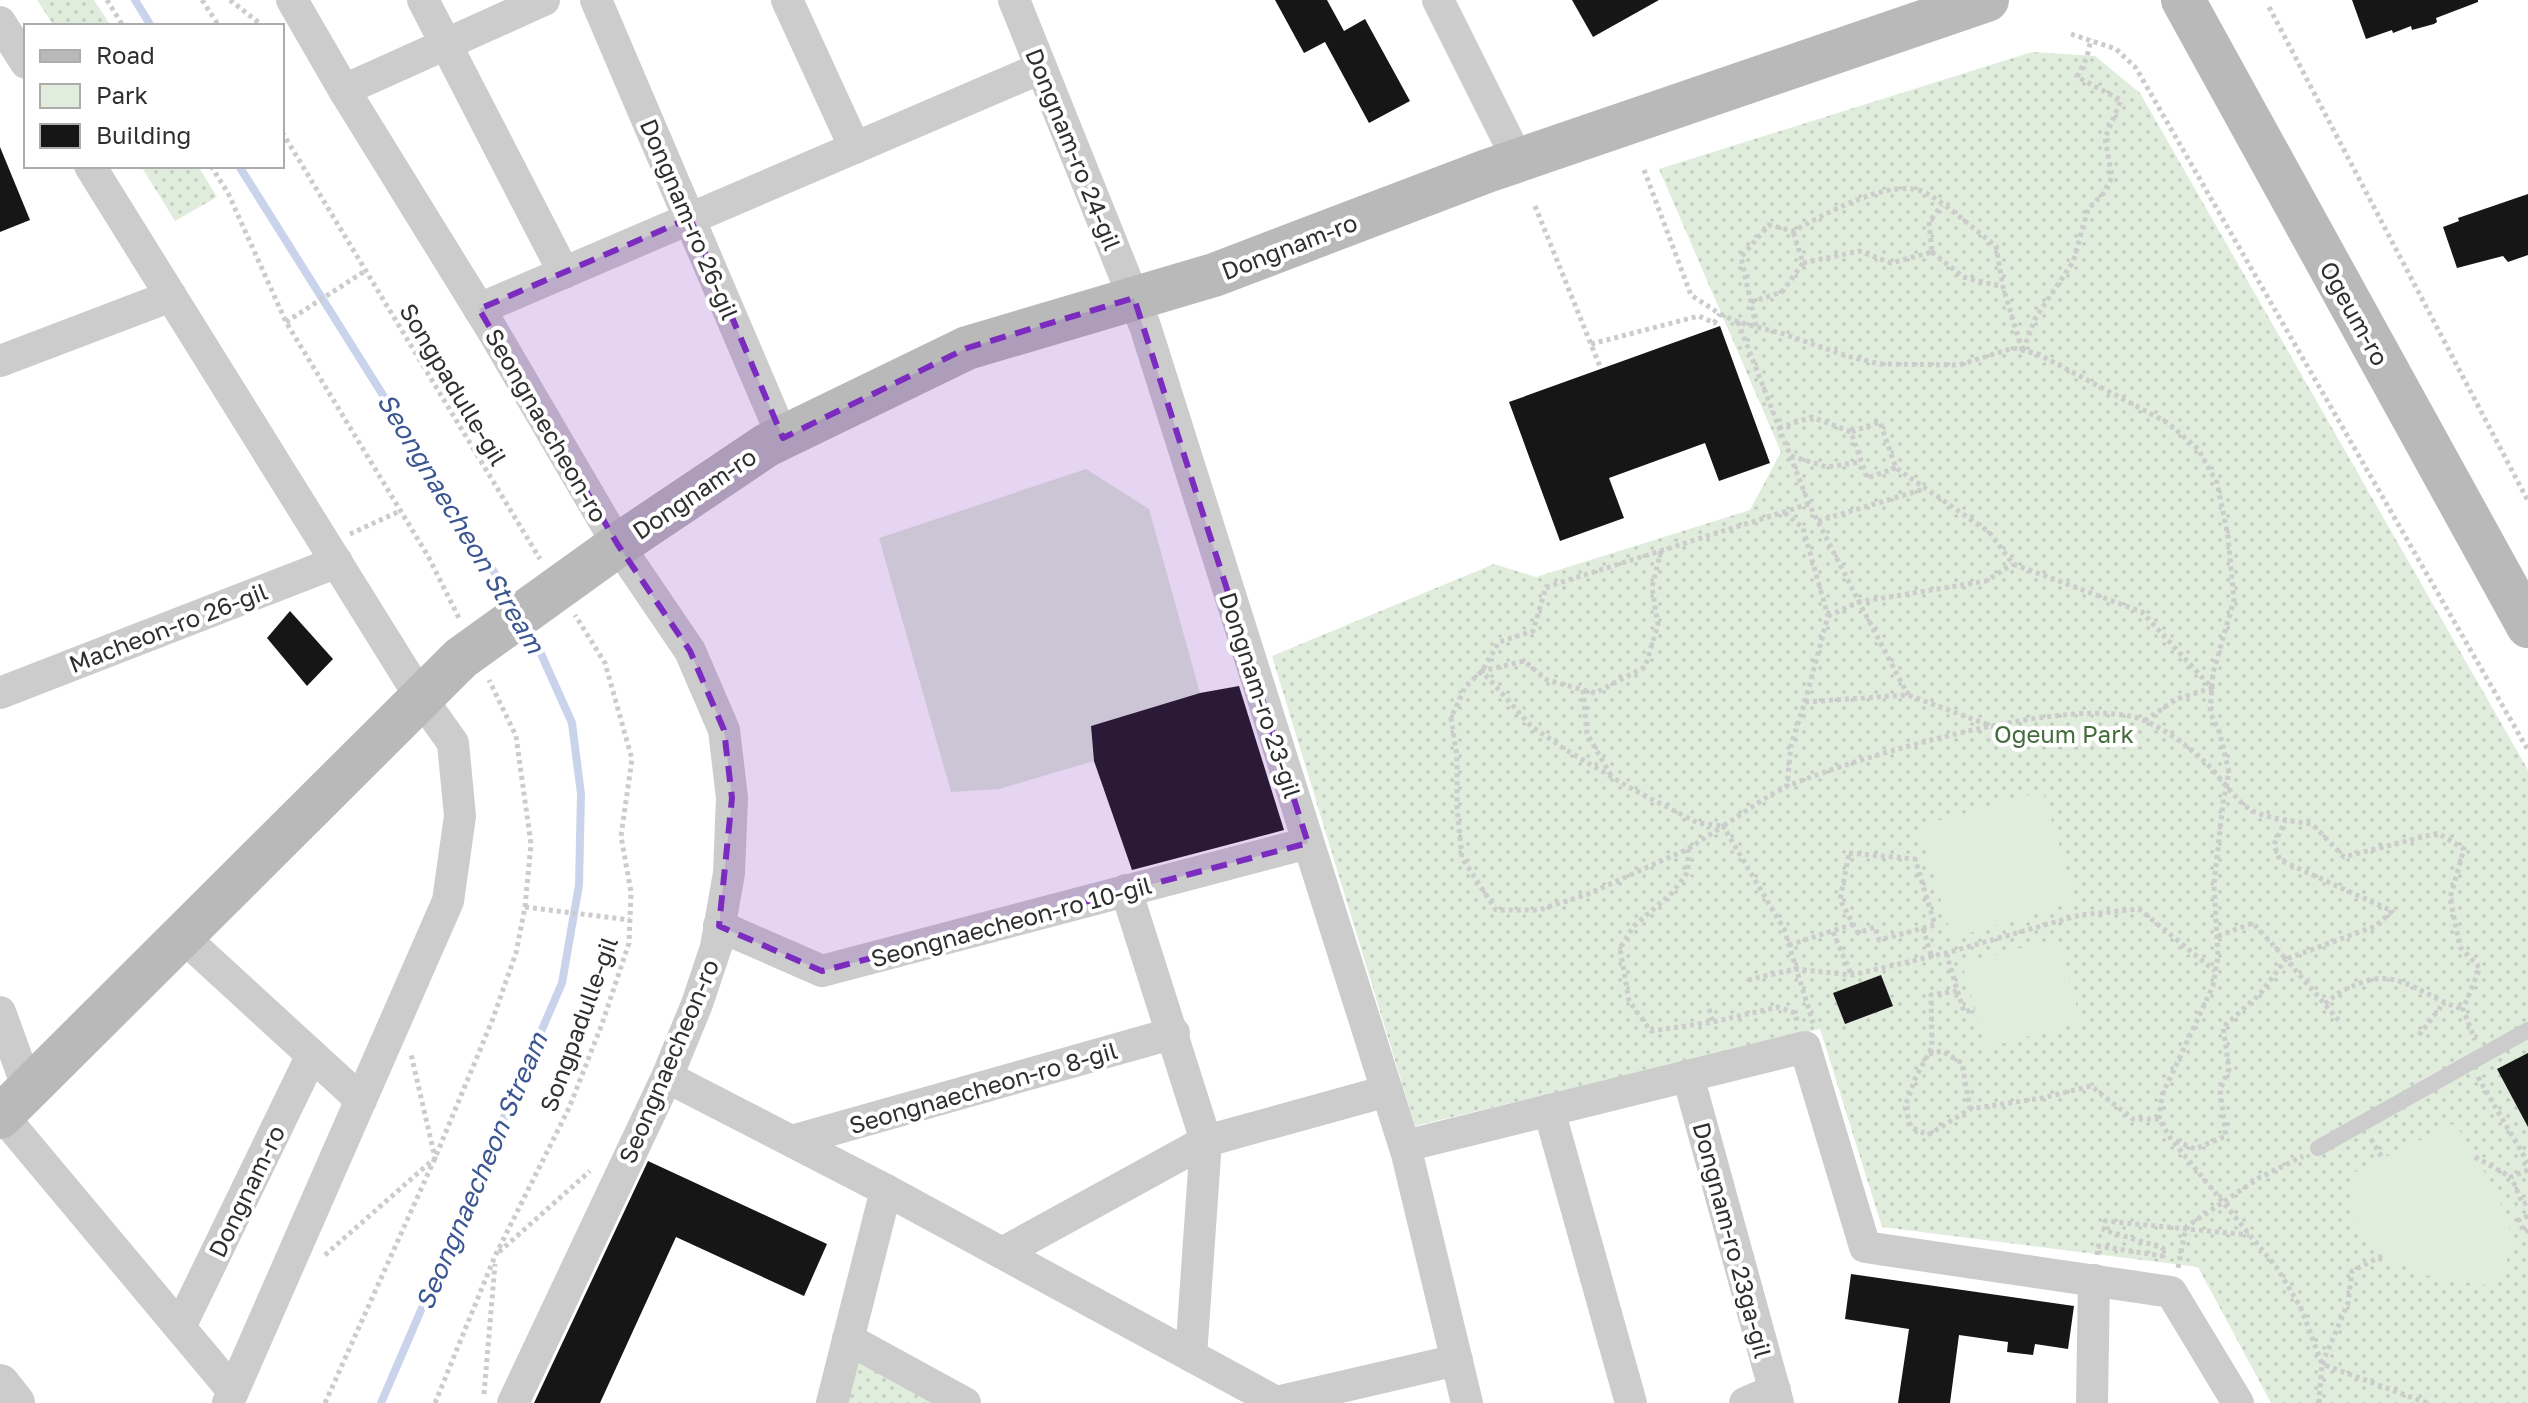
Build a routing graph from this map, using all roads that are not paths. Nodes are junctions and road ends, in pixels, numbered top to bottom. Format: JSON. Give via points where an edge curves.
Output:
{"nodes":[{"id":1,"x":292,"y":0,"type":"edge"},
{"id":2,"x":423,"y":0,"type":"edge"},
{"id":3,"x":544,"y":0,"type":"edge"},
{"id":4,"x":596,"y":0,"type":"edge"},
{"id":5,"x":787,"y":0,"type":"edge"},
{"id":6,"x":1014,"y":0,"type":"edge"},
{"id":7,"x":1438,"y":0,"type":"edge"},
{"id":8,"x":1987,"y":0,"type":"edge"},
{"id":9,"x":2183,"y":0,"type":"edge"},
{"id":10,"x":446,"y":43,"type":"junction"},
{"id":11,"x":1041,"y":68,"type":"junction"},
{"id":12,"x":344,"y":90,"type":"junction"},
{"id":13,"x":855,"y":148,"type":"junction"},
{"id":14,"x":1518,"y":160,"type":"junction"},
{"id":15,"x":91,"y":168,"type":"edge"},
{"id":16,"x":690,"y":218,"type":"junction"},
{"id":17,"x":564,"y":273,"type":"junction"},
{"id":18,"x":171,"y":296,"type":"junction"},
{"id":19,"x":1134,"y":298,"type":"junction"},
{"id":20,"x":479,"y":309,"type":"junction"},
{"id":21,"x":0,"y":361,"type":"edge"},
{"id":22,"x":783,"y":438,"type":"junction"},
{"id":23,"x":618,"y":545,"type":"junction"},
{"id":24,"x":332,"y":554,"type":"junction"},
{"id":25,"x":2528,"y":626,"type":"edge"},
{"id":26,"x":0,"y":693,"type":"edge"},
{"id":27,"x":421,"y":698,"type":"junction"},
{"id":28,"x":1308,"y":843,"type":"junction"},
{"id":29,"x":1126,"y":890,"type":"junction"},
{"id":30,"x":719,"y":926,"type":"junction"},
{"id":31,"x":182,"y":936,"type":"junction"},
{"id":32,"x":0,"y":1012,"type":"edge"},
{"id":33,"x":2528,"y":1030,"type":"edge"},
{"id":34,"x":1174,"y":1033,"type":"junction"},
{"id":35,"x":312,"y":1055,"type":"junction"},
{"id":36,"x":1688,"y":1076,"type":"junction"},
{"id":37,"x":667,"y":1077,"type":"junction"},
{"id":38,"x":1387,"y":1091,"type":"junction"},
{"id":39,"x":361,"y":1100,"type":"junction"},
{"id":40,"x":10,"y":1107,"type":"edge"},
{"id":41,"x":1549,"y":1110,"type":"junction"},
{"id":42,"x":792,"y":1141,"type":"junction"},
{"id":43,"x":1206,"y":1141,"type":"junction"},
{"id":44,"x":1405,"y":1146,"type":"junction"},
{"id":45,"x":2318,"y":1148,"type":"road end"},
{"id":46,"x":886,"y":1190,"type":"junction"},
{"id":47,"x":1002,"y":1253,"type":"junction"},
{"id":48,"x":2102,"y":1271,"type":"junction"},
{"id":49,"x":180,"y":1327,"type":"junction"},
{"id":50,"x":848,"y":1339,"type":"junction"},
{"id":51,"x":1191,"y":1356,"type":"junction"},
{"id":52,"x":1457,"y":1360,"type":"junction"},
{"id":53,"x":0,"y":1384,"type":"edge"},
{"id":54,"x":231,"y":1397,"type":"edge"},
{"id":55,"x":1777,"y":1397,"type":"edge"},
{"id":56,"x":1276,"y":1402,"type":"edge"},
{"id":57,"x":15,"y":1403,"type":"edge"},
{"id":58,"x":513,"y":1403,"type":"edge"},
{"id":59,"x":832,"y":1403,"type":"edge"},
{"id":60,"x":965,"y":1403,"type":"edge"},
{"id":61,"x":1467,"y":1403,"type":"edge"},
{"id":62,"x":1631,"y":1403,"type":"edge"},
{"id":63,"x":1745,"y":1403,"type":"edge"},
{"id":64,"x":2092,"y":1403,"type":"edge"},
{"id":65,"x":2238,"y":1403,"type":"edge"}],
"edges":[{"from":1,"to":12,"type":"street","name":"Seongnaecheon-ro"},
{"from":2,"to":10,"type":"street"},
{"from":3,"to":10,"type":"street"},
{"from":4,"to":16,"type":"street","name":"Dongnam-ro 26-gil"},
{"from":5,"to":13,"type":"street"},
{"from":6,"to":11,"type":"street","name":"Dongnam-ro 24-gil"},
{"from":7,"to":14,"type":"street"},
{"from":8,"to":14,"type":"main road","name":"Dongnam-ro"},
{"from":9,"to":25,"type":"main road","name":"Ogeum-ro"},
{"from":10,"to":12,"type":"street"},
{"from":10,"to":17,"type":"street"},
{"from":11,"to":13,"type":"street"},
{"from":11,"to":19,"type":"street","name":"Dongnam-ro 24-gil"},
{"from":12,"to":20,"type":"street","name":"Seongnaecheon-ro"},
{"from":13,"to":16,"type":"street"},
{"from":14,"to":19,"type":"main road","name":"Dongnam-ro","via":[[1214,275]]},
{"from":15,"to":18,"type":"street"},
{"from":16,"to":17,"type":"street"},
{"from":16,"to":22,"type":"street","name":"Dongnam-ro 26-gil"},
{"from":17,"to":20,"type":"street"},
{"from":18,"to":21,"type":"street"},
{"from":18,"to":24,"type":"street"},
{"from":19,"to":22,"type":"main road","name":"Dongnam-ro","via":[[967,348]]},
{"from":19,"to":28,"type":"street","name":"Dongnam-ro 23-gil"},
{"from":20,"to":23,"type":"street","name":"Seongnaecheon-ro"},
{"from":22,"to":23,"type":"main road","name":"Dongnam-ro"},
{"from":23,"to":27,"type":"main road","name":"Dongnam-ro","via":[[461,658]]},
{"from":23,"to":30,"type":"street","name":"Seongnaecheon-ro","via":[[690,651],[724,730],[732,798],[729,873]]},
{"from":24,"to":26,"type":"street","name":"Macheon-ro 26-gil"},
{"from":24,"to":27,"type":"street"},
{"from":27,"to":31,"type":"main road"},
{"from":27,"to":39,"type":"street","via":[[453,743],[460,816],[448,901]]},
{"from":28,"to":29,"type":"street","name":"Seongnaecheon-ro 10-gil"},
{"from":28,"to":38,"type":"street","name":"Dongnam-ro 23-gil"},
{"from":29,"to":30,"type":"street","name":"Seongnaecheon-ro 10-gil","via":[[822,971]]},
{"from":29,"to":34,"type":"street"},
{"from":30,"to":37,"type":"street","name":"Seongnaecheon-ro","via":[[697,1004]]},
{"from":31,"to":35,"type":"street"},
{"from":31,"to":40,"type":"main road"},
{"from":32,"to":40,"type":"street"},
{"from":33,"to":45,"type":"lane"},
{"from":34,"to":42,"type":"street","name":"Seongnaecheon-ro 8-gil"},
{"from":34,"to":43,"type":"street"},
{"from":35,"to":39,"type":"street"},
{"from":35,"to":49,"type":"street","name":"Dongnam-ro"},
{"from":36,"to":41,"type":"street"},
{"from":36,"to":48,"type":"street","via":[[1805,1047],[1865,1247]]},
{"from":36,"to":55,"type":"street","name":"Dongnam-ro 23ga-gil"},
{"from":37,"to":42,"type":"street","name":"Seongnaecheon-ro 8-gil"},
{"from":37,"to":58,"type":"street","name":"Seongnaecheon-ro"},
{"from":38,"to":43,"type":"street"},
{"from":38,"to":44,"type":"street","name":"Dongnam-ro 23-gil"},
{"from":39,"to":54,"type":"street"},
{"from":40,"to":49,"type":"street"},
{"from":41,"to":44,"type":"street"},
{"from":41,"to":62,"type":"street"},
{"from":42,"to":46,"type":"street","name":"Seongnaecheon-ro 8-gil"},
{"from":43,"to":47,"type":"street"},
{"from":43,"to":51,"type":"street"},
{"from":44,"to":52,"type":"street","name":"Dongnam-ro 23-gil"},
{"from":46,"to":47,"type":"street","name":"Seongnaecheon-ro 8-gil"},
{"from":46,"to":50,"type":"street"},
{"from":47,"to":51,"type":"street","name":"Seongnaecheon-ro 8-gil"},
{"from":48,"to":64,"type":"street"},
{"from":48,"to":65,"type":"street","via":[[2171,1292]]},
{"from":49,"to":54,"type":"street"},
{"from":50,"to":59,"type":"street"},
{"from":50,"to":60,"type":"street"},
{"from":51,"to":56,"type":"street","name":"Seongnaecheon-ro 8-gil"},
{"from":52,"to":56,"type":"street","name":"Seongnaecheon-ro 8-gil"},
{"from":52,"to":61,"type":"street","name":"Dongnam-ro 23-gil"},
{"from":53,"to":57,"type":"street"},
{"from":55,"to":63,"type":"street"}]}
